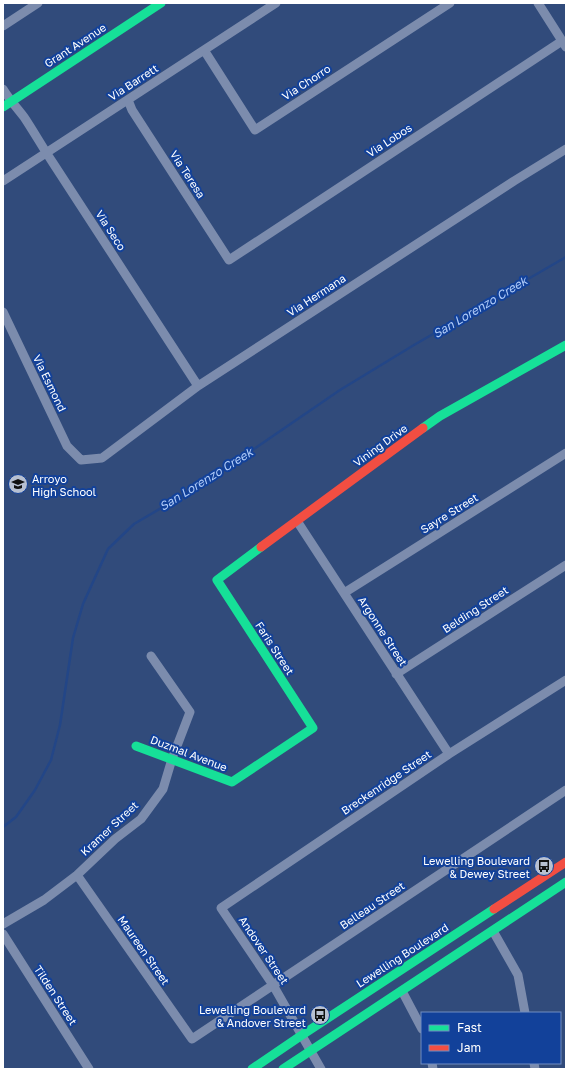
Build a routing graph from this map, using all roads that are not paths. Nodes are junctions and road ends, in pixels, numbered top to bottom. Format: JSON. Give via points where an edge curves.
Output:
{"nodes":[{"id":1,"x":38,"y":3,"type":"edge"},
{"id":2,"x":161,"y":3,"type":"edge"},
{"id":3,"x":276,"y":3,"type":"edge"},
{"id":4,"x":450,"y":3,"type":"edge"},
{"id":5,"x":538,"y":3,"type":"edge"},
{"id":6,"x":3,"y":26,"type":"edge"},
{"id":7,"x":564,"y":44,"type":"edge"},
{"id":8,"x":204,"y":50,"type":"junction"},
{"id":9,"x":3,"y":89,"type":"edge"},
{"id":10,"x":128,"y":100,"type":"junction"},
{"id":11,"x":7,"y":104,"type":"edge"},
{"id":12,"x":566,"y":149,"type":"edge"},
{"id":13,"x":46,"y":153,"type":"junction"},
{"id":14,"x":3,"y":181,"type":"edge"},
{"id":15,"x":229,"y":260,"type":"joint"},
{"id":16,"x":3,"y":312,"type":"edge"},
{"id":17,"x":566,"y":345,"type":"edge"},
{"id":18,"x":198,"y":386,"type":"junction"},
{"id":19,"x":566,"y":453,"type":"edge"},
{"id":20,"x":81,"y":460,"type":"joint"},
{"id":21,"x":297,"y":521,"type":"junction"},
{"id":22,"x":566,"y":565,"type":"edge"},
{"id":23,"x":217,"y":580,"type":"joint"},
{"id":24,"x":344,"y":593,"type":"junction"},
{"id":25,"x":151,"y":656,"type":"dead end"},
{"id":26,"x":396,"y":674,"type":"junction"},
{"id":27,"x":566,"y":680,"type":"edge"},
{"id":28,"x":314,"y":728,"type":"joint"},
{"id":29,"x":136,"y":746,"type":"dead end"},
{"id":30,"x":449,"y":754,"type":"junction"},
{"id":31,"x":172,"y":759,"type":"junction"},
{"id":32,"x":566,"y":790,"type":"edge"},
{"id":33,"x":566,"y":862,"type":"edge"},
{"id":34,"x":77,"y":875,"type":"junction"},
{"id":35,"x":566,"y":882,"type":"edge"},
{"id":36,"x":221,"y":908,"type":"joint"},
{"id":37,"x":3,"y":924,"type":"edge"},
{"id":38,"x":493,"y":931,"type":"junction"},
{"id":39,"x":3,"y":934,"type":"edge"},
{"id":40,"x":273,"y":985,"type":"junction"},
{"id":41,"x":402,"y":991,"type":"junction"},
{"id":42,"x":525,"y":1012,"type":"edge"},
{"id":43,"x":421,"y":1026,"type":"edge"},
{"id":44,"x":302,"y":1035,"type":"junction"},
{"id":45,"x":192,"y":1040,"type":"joint"},
{"id":46,"x":311,"y":1050,"type":"junction"},
{"id":47,"x":89,"y":1069,"type":"edge"},
{"id":48,"x":252,"y":1069,"type":"edge"},
{"id":49,"x":283,"y":1069,"type":"edge"},
{"id":50,"x":321,"y":1069,"type":"edge"}],
"edges":[{"from":1,"to":6,"type":"street"},
{"from":2,"to":11,"type":"main road","name":"Grant Avenue"},
{"from":3,"to":8,"type":"street","name":"Via Barrett"},
{"from":4,"to":8,"type":"street","name":"Via Chorro","via":[[255,130]]},
{"from":5,"to":7,"type":"street"},
{"from":7,"to":15,"type":"street","name":"Via Lobos"},
{"from":8,"to":10,"type":"street","name":"Via Barrett"},
{"from":9,"to":11,"type":"street","name":"Via Seco"},
{"from":10,"to":13,"type":"street","name":"Via Barrett"},
{"from":10,"to":15,"type":"street","name":"Via Teresa"},
{"from":11,"to":13,"type":"street","name":"Via Seco","via":[[23,116]]},
{"from":12,"to":18,"type":"street","name":"Via Hermana"},
{"from":13,"to":14,"type":"street","name":"Via Barrett"},
{"from":13,"to":18,"type":"street","name":"Via Seco"},
{"from":16,"to":20,"type":"street","name":"Via Esmond","via":[[67,446]]},
{"from":17,"to":21,"type":"main road","name":"Vining Drive","via":[[440,416]]},
{"from":18,"to":20,"type":"street","name":"Via Hermana","via":[[102,458]]},
{"from":19,"to":24,"type":"street","name":"Sayre Street"},
{"from":21,"to":23,"type":"main road","name":"Vining Drive"},
{"from":21,"to":24,"type":"street","name":"Argonne Street"},
{"from":22,"to":26,"type":"street","name":"Belding Street"},
{"from":23,"to":28,"type":"main road","name":"Faris Street"},
{"from":24,"to":26,"type":"street","name":"Argonne Street"},
{"from":25,"to":31,"type":"street","name":"Kramer Street","via":[[190,712]]},
{"from":26,"to":30,"type":"street","name":"Argonne Street"},
{"from":27,"to":30,"type":"street","name":"Breckenridge Street"},
{"from":28,"to":31,"type":"main road","name":"Duzmal Avenue","via":[[232,782]]},
{"from":29,"to":31,"type":"main road","name":"Duzmal Avenue"},
{"from":30,"to":36,"type":"street","name":"Breckenridge Street"},
{"from":31,"to":34,"type":"street","name":"Kramer Street","via":[[163,789],[141,819],[115,839]]},
{"from":32,"to":40,"type":"street","name":"Belleau Street"},
{"from":33,"to":44,"type":"main road","name":"Lewelling Boulevard"},
{"from":34,"to":37,"type":"street","name":"Kramer Street","via":[[44,900]]},
{"from":34,"to":45,"type":"street","name":"Maureen Street"},
{"from":35,"to":38,"type":"main road"},
{"from":36,"to":40,"type":"street","name":"Andover Street"},
{"from":38,"to":41,"type":"main road"},
{"from":38,"to":42,"type":"street","via":[[518,975]]},
{"from":39,"to":47,"type":"street","name":"Tilden Street"},
{"from":40,"to":44,"type":"street","name":"Andover Street"},
{"from":40,"to":45,"type":"street","name":"Belleau Street"},
{"from":41,"to":43,"type":"street"},
{"from":41,"to":46,"type":"main road"},
{"from":44,"to":46,"type":"street","name":"Andover Street"},
{"from":44,"to":48,"type":"main road","name":"Lewelling Boulevard"},
{"from":46,"to":49,"type":"main road"},
{"from":46,"to":50,"type":"street","name":"Andover Street"}]}
